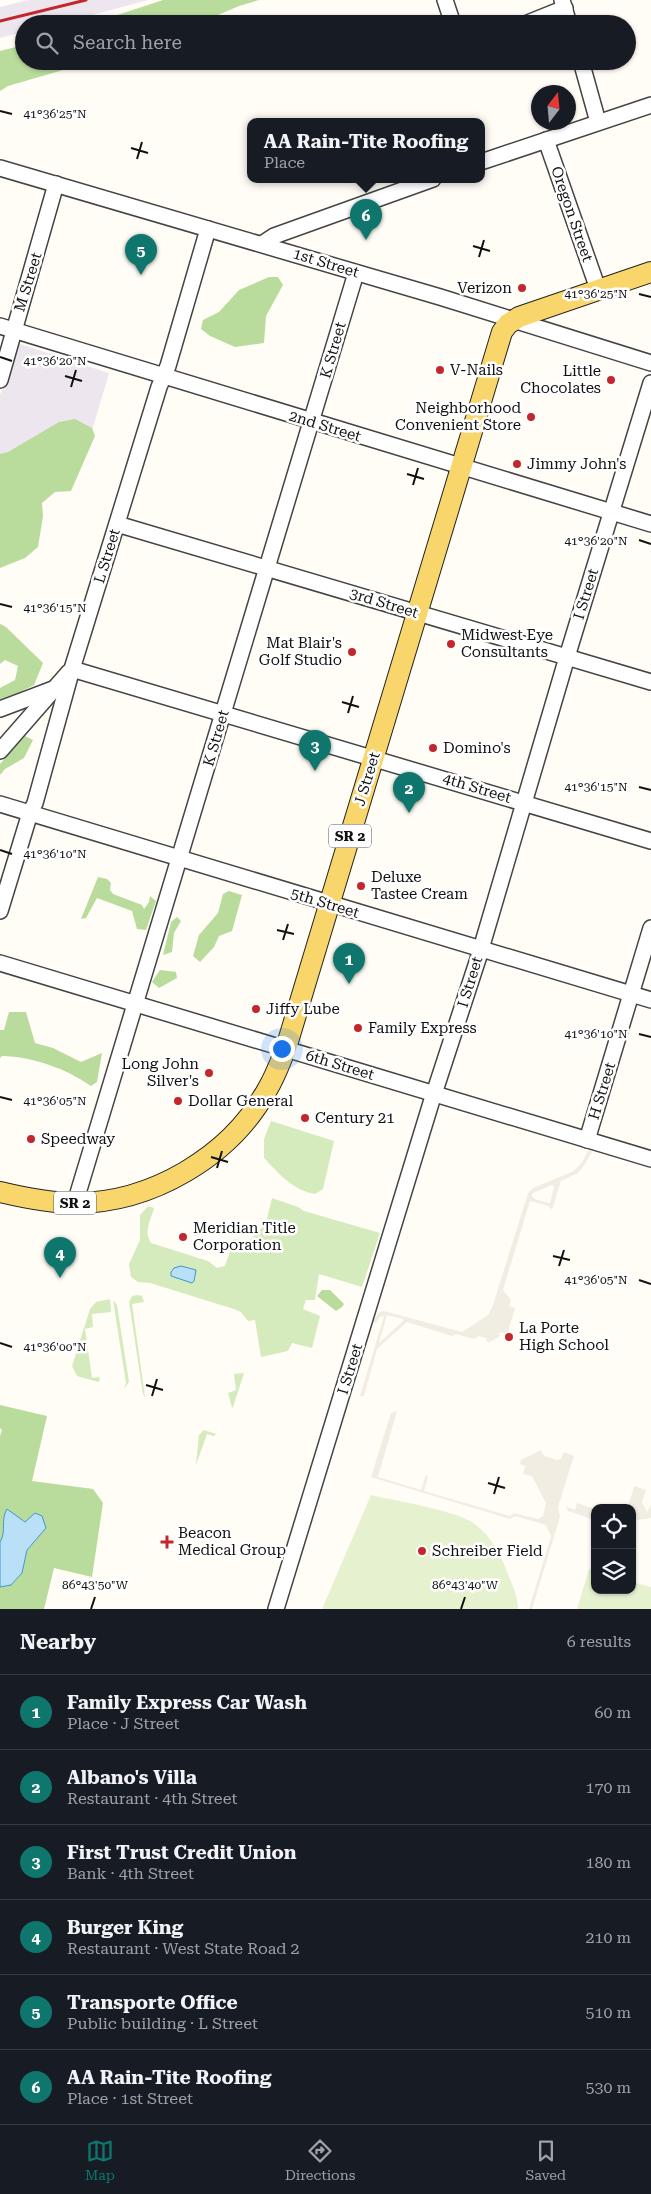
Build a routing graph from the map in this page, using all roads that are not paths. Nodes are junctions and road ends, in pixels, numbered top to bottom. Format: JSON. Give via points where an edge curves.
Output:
{"nodes":[{"id":1,"x":445,"y":0,"type":"edge"},
{"id":2,"x":563,"y":4,"type":"edge"},
{"id":3,"x":450,"y":15,"type":"edge"},
{"id":4,"x":542,"y":15,"type":"edge"},
{"id":5,"x":584,"y":70,"type":"edge"},
{"id":6,"x":651,"y":104,"type":"edge"},
{"id":7,"x":598,"y":122,"type":"junction"},
{"id":8,"x":546,"y":140,"type":"junction"},
{"id":9,"x":485,"y":161,"type":"edge"},
{"id":10,"x":0,"y":168,"type":"edge"},
{"id":11,"x":422,"y":183,"type":"edge"},
{"id":12,"x":56,"y":184,"type":"junction"},
{"id":13,"x":208,"y":229,"type":"junction"},
{"id":14,"x":262,"y":244,"type":"junction"},
{"id":15,"x":356,"y":272,"type":"junction"},
{"id":16,"x":651,"y":272,"type":"edge"},
{"id":17,"x":598,"y":289,"type":"junction"},
{"id":18,"x":512,"y":320,"type":"junction"},
{"id":19,"x":6,"y":328,"type":"edge"},
{"id":20,"x":651,"y":363,"type":"edge"},
{"id":21,"x":163,"y":377,"type":"junction"},
{"id":22,"x":0,"y":380,"type":"edge"},
{"id":23,"x":651,"y":383,"type":"edge"},
{"id":24,"x":312,"y":422,"type":"junction"},
{"id":25,"x":461,"y":467,"type":"junction"},
{"id":26,"x":611,"y":512,"type":"junction"},
{"id":27,"x":117,"y":524,"type":"junction"},
{"id":28,"x":651,"y":524,"type":"edge"},
{"id":29,"x":267,"y":567,"type":"junction"},
{"id":30,"x":418,"y":613,"type":"junction"},
{"id":31,"x":567,"y":657,"type":"junction"},
{"id":32,"x":72,"y":669,"type":"junction"},
{"id":33,"x":651,"y":682,"type":"edge"},
{"id":34,"x":55,"y":688,"type":"junction"},
{"id":35,"x":0,"y":709,"type":"edge"},
{"id":36,"x":224,"y":713,"type":"junction"},
{"id":37,"x":0,"y":751,"type":"edge"},
{"id":38,"x":374,"y":758,"type":"junction"},
{"id":39,"x":524,"y":803,"type":"junction"},
{"id":40,"x":0,"y":804,"type":"edge"},
{"id":41,"x":30,"y":813,"type":"junction"},
{"id":42,"x":651,"y":841,"type":"edge"},
{"id":43,"x":180,"y":859,"type":"junction"},
{"id":44,"x":330,"y":904,"type":"junction"},
{"id":45,"x":0,"y":912,"type":"edge"},
{"id":46,"x":651,"y":928,"type":"edge"},
{"id":47,"x":480,"y":949,"type":"junction"},
{"id":48,"x":0,"y":963,"type":"edge"},
{"id":49,"x":631,"y":994,"type":"junction"},
{"id":50,"x":651,"y":1000,"type":"edge"},
{"id":51,"x":136,"y":1004,"type":"junction"},
{"id":52,"x":286,"y":1048,"type":"junction"},
{"id":53,"x":434,"y":1093,"type":"junction"},
{"id":54,"x":587,"y":1140,"type":"junction"},
{"id":55,"x":651,"y":1159,"type":"edge"},
{"id":56,"x":0,"y":1192,"type":"edge"},
{"id":57,"x":75,"y":1203,"type":"junction"},
{"id":58,"x":276,"y":1609,"type":"edge"}],
"edges":[{"from":1,"to":3,"type":"street"},
{"from":2,"to":4,"type":"street"},
{"from":5,"to":7,"type":"street"},
{"from":6,"to":7,"type":"street"},
{"from":7,"to":8,"type":"street"},
{"from":8,"to":9,"type":"street"},
{"from":8,"to":17,"type":"street","name":"Oregon Street"},
{"from":10,"to":12,"type":"street","name":"1st Street"},
{"from":11,"to":14,"type":"street","via":[[274,236]]},
{"from":12,"to":13,"type":"street","name":"1st Street"},
{"from":12,"to":19,"type":"street","name":"M Street"},
{"from":13,"to":14,"type":"street","name":"1st Street"},
{"from":13,"to":21,"type":"street","name":"L Street"},
{"from":14,"to":15,"type":"street","name":"1st Street"},
{"from":15,"to":18,"type":"street","name":"1st Street"},
{"from":15,"to":24,"type":"street","name":"K Street"},
{"from":16,"to":17,"type":"main road"},
{"from":17,"to":18,"type":"main road"},
{"from":18,"to":20,"type":"street","name":"1st Street"},
{"from":18,"to":25,"type":"main road","name":"J Street","number":"SR 2","via":[[502,332]]},
{"from":19,"to":21,"type":"street","name":"2nd Street"},
{"from":19,"to":22,"type":"street","name":"M Street"},
{"from":21,"to":24,"type":"street","name":"2nd Street"},
{"from":21,"to":27,"type":"street","name":"L Street"},
{"from":23,"to":26,"type":"street","name":"I Street"},
{"from":24,"to":25,"type":"street","name":"2nd Street"},
{"from":24,"to":29,"type":"street","name":"K Street"},
{"from":25,"to":26,"type":"street","name":"2nd Street"},
{"from":25,"to":30,"type":"main road","name":"J Street","number":"SR 2"},
{"from":26,"to":28,"type":"street","name":"2nd Street"},
{"from":26,"to":31,"type":"street","name":"I Street"},
{"from":27,"to":29,"type":"street","name":"3rd Street"},
{"from":27,"to":32,"type":"street","name":"L Street"},
{"from":29,"to":30,"type":"street","name":"3rd Street"},
{"from":29,"to":36,"type":"street","name":"K Street"},
{"from":30,"to":31,"type":"street","name":"3rd Street"},
{"from":30,"to":38,"type":"main road","name":"J Street","number":"SR 2"},
{"from":31,"to":33,"type":"street","name":"3rd Street"},
{"from":31,"to":39,"type":"street","name":"I Street"},
{"from":32,"to":34,"type":"street"},
{"from":32,"to":36,"type":"street","name":"4th Street"},
{"from":32,"to":41,"type":"street","name":"L Street"},
{"from":34,"to":35,"type":"street"},
{"from":34,"to":37,"type":"street"},
{"from":36,"to":38,"type":"street","name":"4th Street"},
{"from":36,"to":43,"type":"street","name":"K Street"},
{"from":38,"to":39,"type":"street","name":"4th Street"},
{"from":38,"to":44,"type":"main road","name":"J Street","number":"SR 2"},
{"from":39,"to":42,"type":"street","name":"4th Street"},
{"from":39,"to":47,"type":"street","name":"I Street"},
{"from":40,"to":41,"type":"street","name":"5th Street"},
{"from":41,"to":43,"type":"street","name":"5th Street"},
{"from":41,"to":45,"type":"street","name":"L Street"},
{"from":43,"to":44,"type":"street","name":"5th Street"},
{"from":43,"to":51,"type":"street","name":"K Street"},
{"from":44,"to":47,"type":"street","name":"5th Street"},
{"from":44,"to":52,"type":"main road","name":"J Street","number":"SR 2"},
{"from":46,"to":49,"type":"street","name":"H Street"},
{"from":47,"to":49,"type":"street","name":"5th Street"},
{"from":47,"to":53,"type":"street","name":"I Street"},
{"from":48,"to":51,"type":"street","name":"6th Street"},
{"from":49,"to":50,"type":"street","name":"5th Street"},
{"from":49,"to":54,"type":"street","name":"H Street"},
{"from":51,"to":52,"type":"street","name":"6th Street"},
{"from":51,"to":57,"type":"street","name":"K Street"},
{"from":52,"to":53,"type":"street","name":"6th Street"},
{"from":52,"to":57,"type":"main road","name":"J Street","number":"SR 2","via":[[267,1091],[252,1113],[209,1156],[183,1174],[150,1189],[105,1201]]},
{"from":53,"to":54,"type":"street","name":"6th Street"},
{"from":53,"to":58,"type":"street","name":"I Street"},
{"from":54,"to":55,"type":"street","name":"6th Street"},
{"from":56,"to":57,"type":"main road","number":"SR 2"}]}
